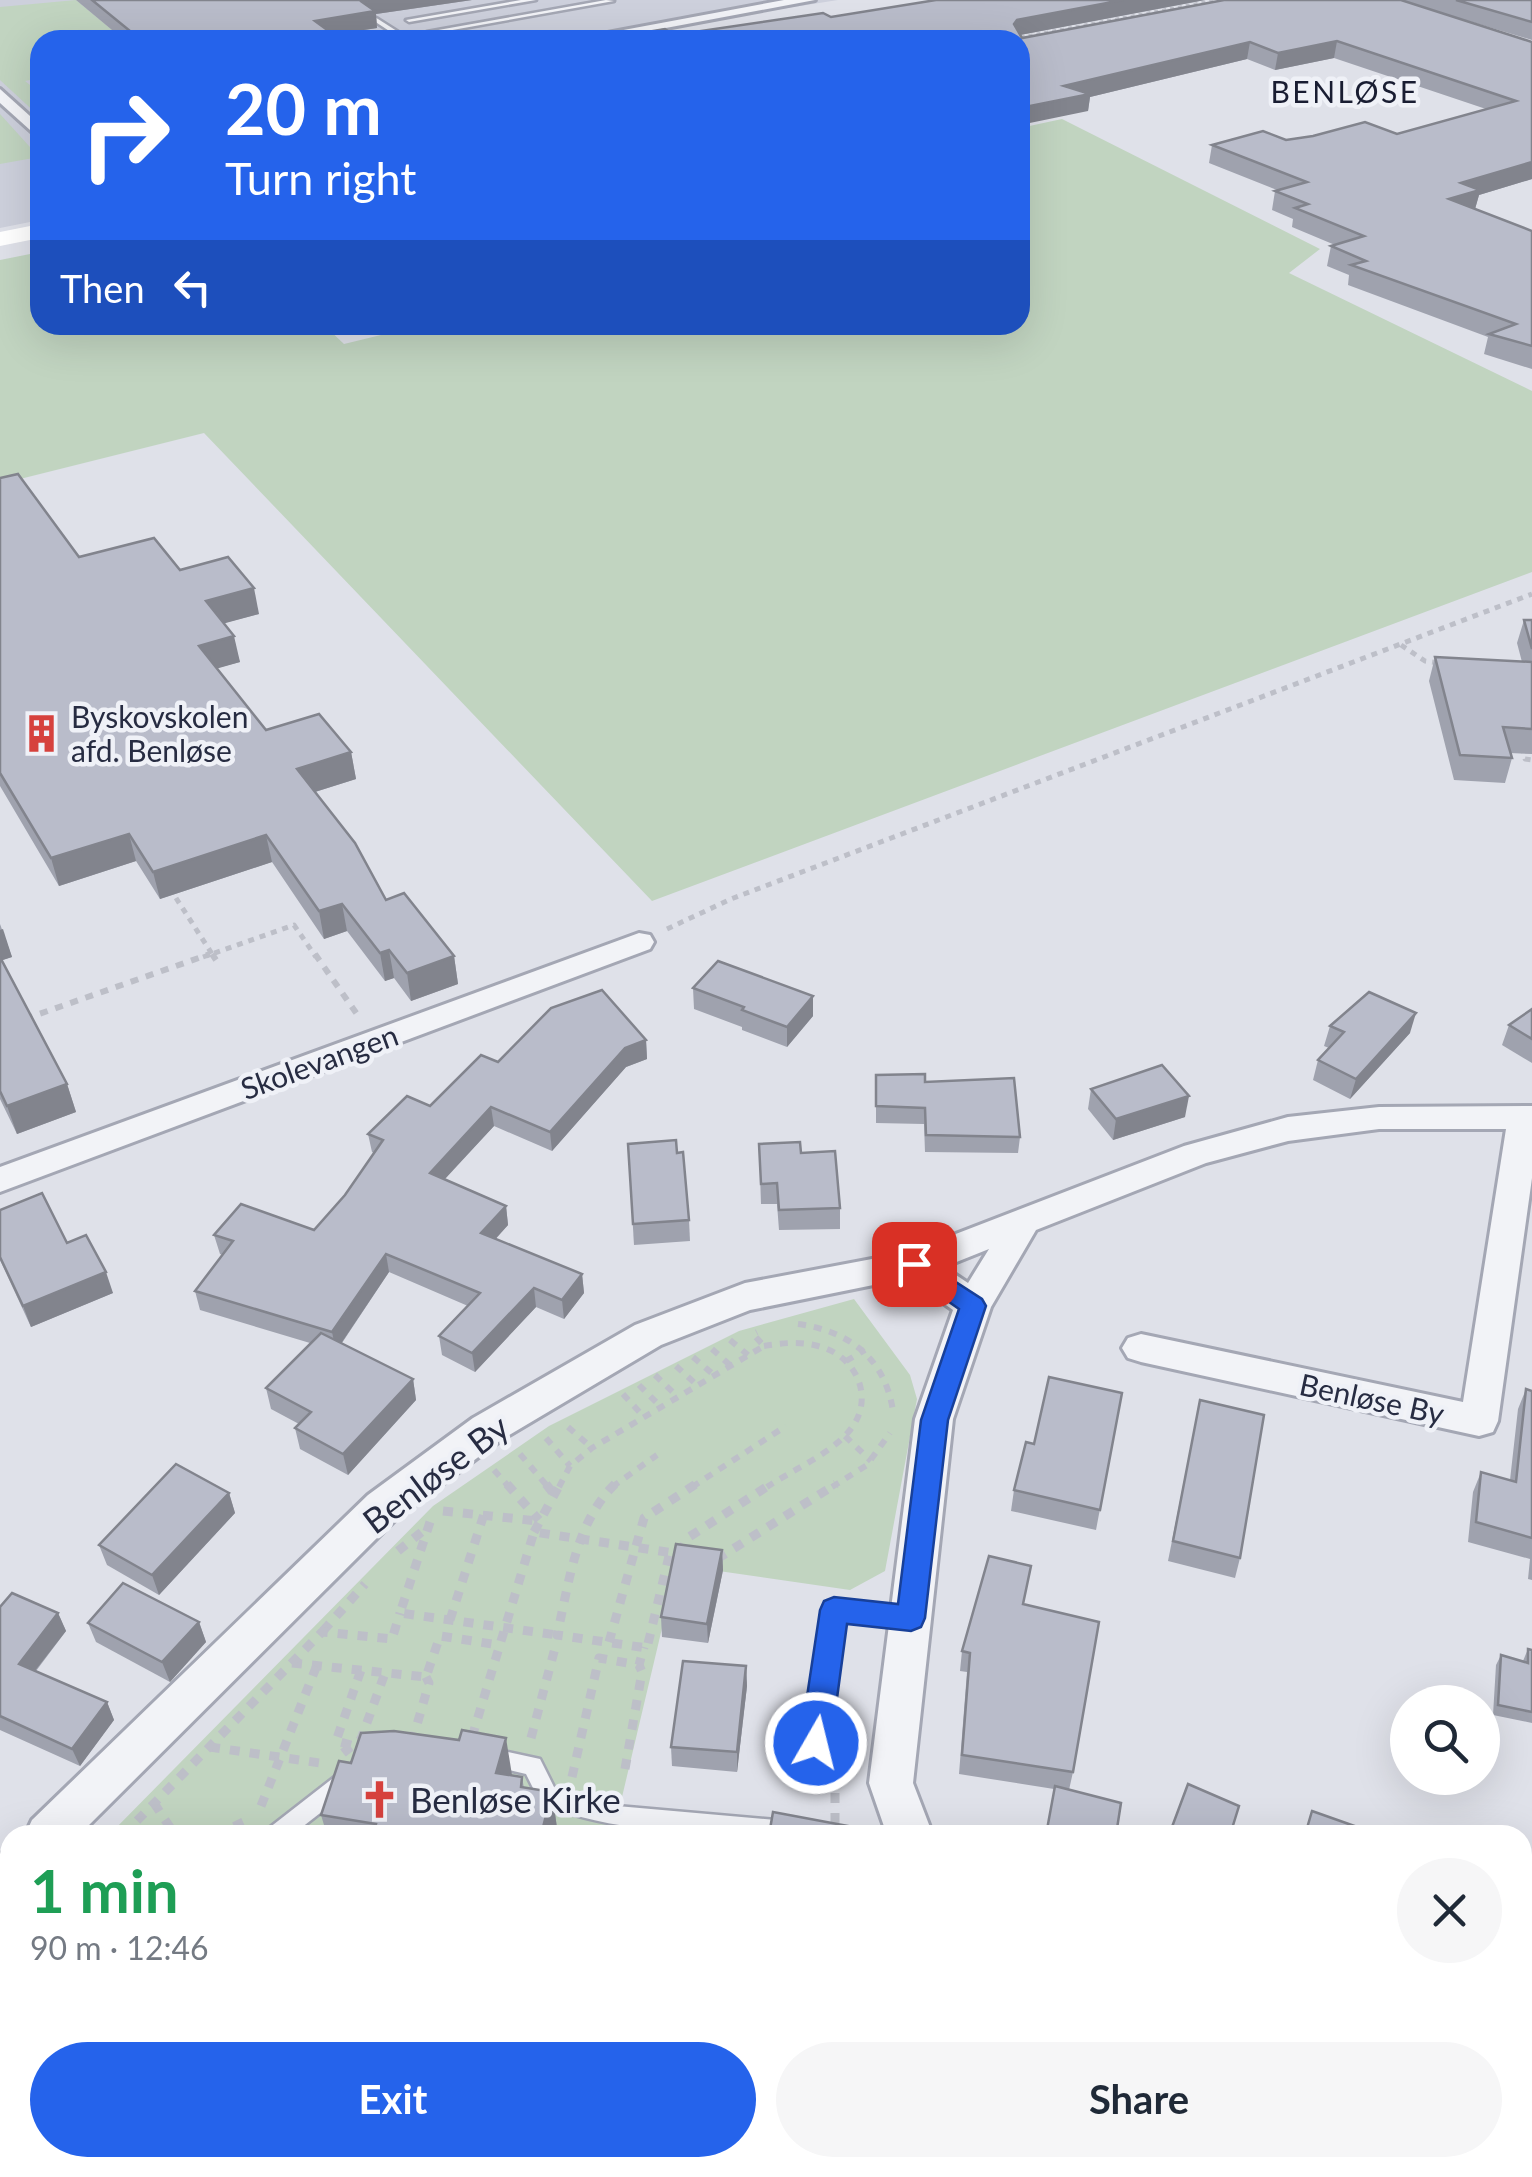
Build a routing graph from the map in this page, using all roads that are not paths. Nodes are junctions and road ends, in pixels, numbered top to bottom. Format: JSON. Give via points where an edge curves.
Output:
{"nodes":[{"id":1,"x":532,"y":0,"type":"edge"},
{"id":2,"x":808,"y":0,"type":"edge"},
{"id":3,"x":611,"y":1,"type":"edge"},
{"id":4,"x":444,"y":14,"type":"junction"},
{"id":5,"x":376,"y":20,"type":"edge"},
{"id":6,"x":409,"y":20,"type":"dead end"},
{"id":7,"x":466,"y":26,"type":"junction"},
{"id":8,"x":392,"y":30,"type":"edge"},
{"id":9,"x":442,"y":30,"type":"edge"},
{"id":10,"x":473,"y":30,"type":"edge"},
{"id":11,"x":635,"y":30,"type":"edge"},
{"id":12,"x":0,"y":94,"type":"edge"},
{"id":13,"x":30,"y":124,"type":"edge"},
{"id":14,"x":30,"y":233,"type":"edge"},
{"id":15,"x":0,"y":239,"type":"edge"},
{"id":16,"x":639,"y":942,"type":"road end"},
{"id":17,"x":1528,"y":1118,"type":"edge"},
{"id":18,"x":0,"y":1180,"type":"edge"},
{"id":19,"x":1022,"y":1224,"type":"junction"},
{"id":20,"x":914,"y":1264,"type":"junction"},
{"id":21,"x":973,"y":1306,"type":"junction"},
{"id":22,"x":1140,"y":1348,"type":"dead end"},
{"id":23,"x":911,"y":1618,"type":"junction"},
{"id":24,"x":408,"y":1752,"type":"edge"},
{"id":25,"x":353,"y":1770,"type":"edge"},
{"id":26,"x":811,"y":1776,"type":"dead end"},
{"id":27,"x":58,"y":1825,"type":"edge"},
{"id":28,"x":289,"y":1825,"type":"edge"},
{"id":29,"x":716,"y":1825,"type":"edge"},
{"id":30,"x":906,"y":1825,"type":"edge"}],
"edges":[{"from":1,"to":4,"type":"lane"},
{"from":2,"to":11,"type":"street"},
{"from":3,"to":7,"type":"lane"},
{"from":4,"to":6,"type":"lane"},
{"from":4,"to":7,"type":"lane"},
{"from":5,"to":8,"type":"lane"},
{"from":7,"to":9,"type":"lane"},
{"from":7,"to":10,"type":"lane"},
{"from":12,"to":13,"type":"street"},
{"from":14,"to":15,"type":"street"},
{"from":16,"to":18,"type":"street","name":"Skolevangen"},
{"from":17,"to":19,"type":"street","name":"Benløse By","via":[[1379,1118],[1288,1128],[1196,1154]]},
{"from":17,"to":22,"type":"street","name":"Benløse By","via":[[1479,1422]]},
{"from":19,"to":20,"type":"street","name":"Benløse By"},
{"from":19,"to":21,"type":"street"},
{"from":20,"to":21,"type":"street"},
{"from":20,"to":27,"type":"street","name":"Benløse By","via":[[744,1297],[648,1335],[486,1428],[382,1508]]},
{"from":21,"to":23,"type":"street","via":[[934,1420]]},
{"from":23,"to":26,"type":"lane","via":[[834,1610]]},
{"from":23,"to":30,"type":"street","via":[[891,1783]]},
{"from":24,"to":29,"type":"lane","via":[[467,1753],[533,1766],[548,1797],[618,1816]]},
{"from":25,"to":28,"type":"lane"}]}
